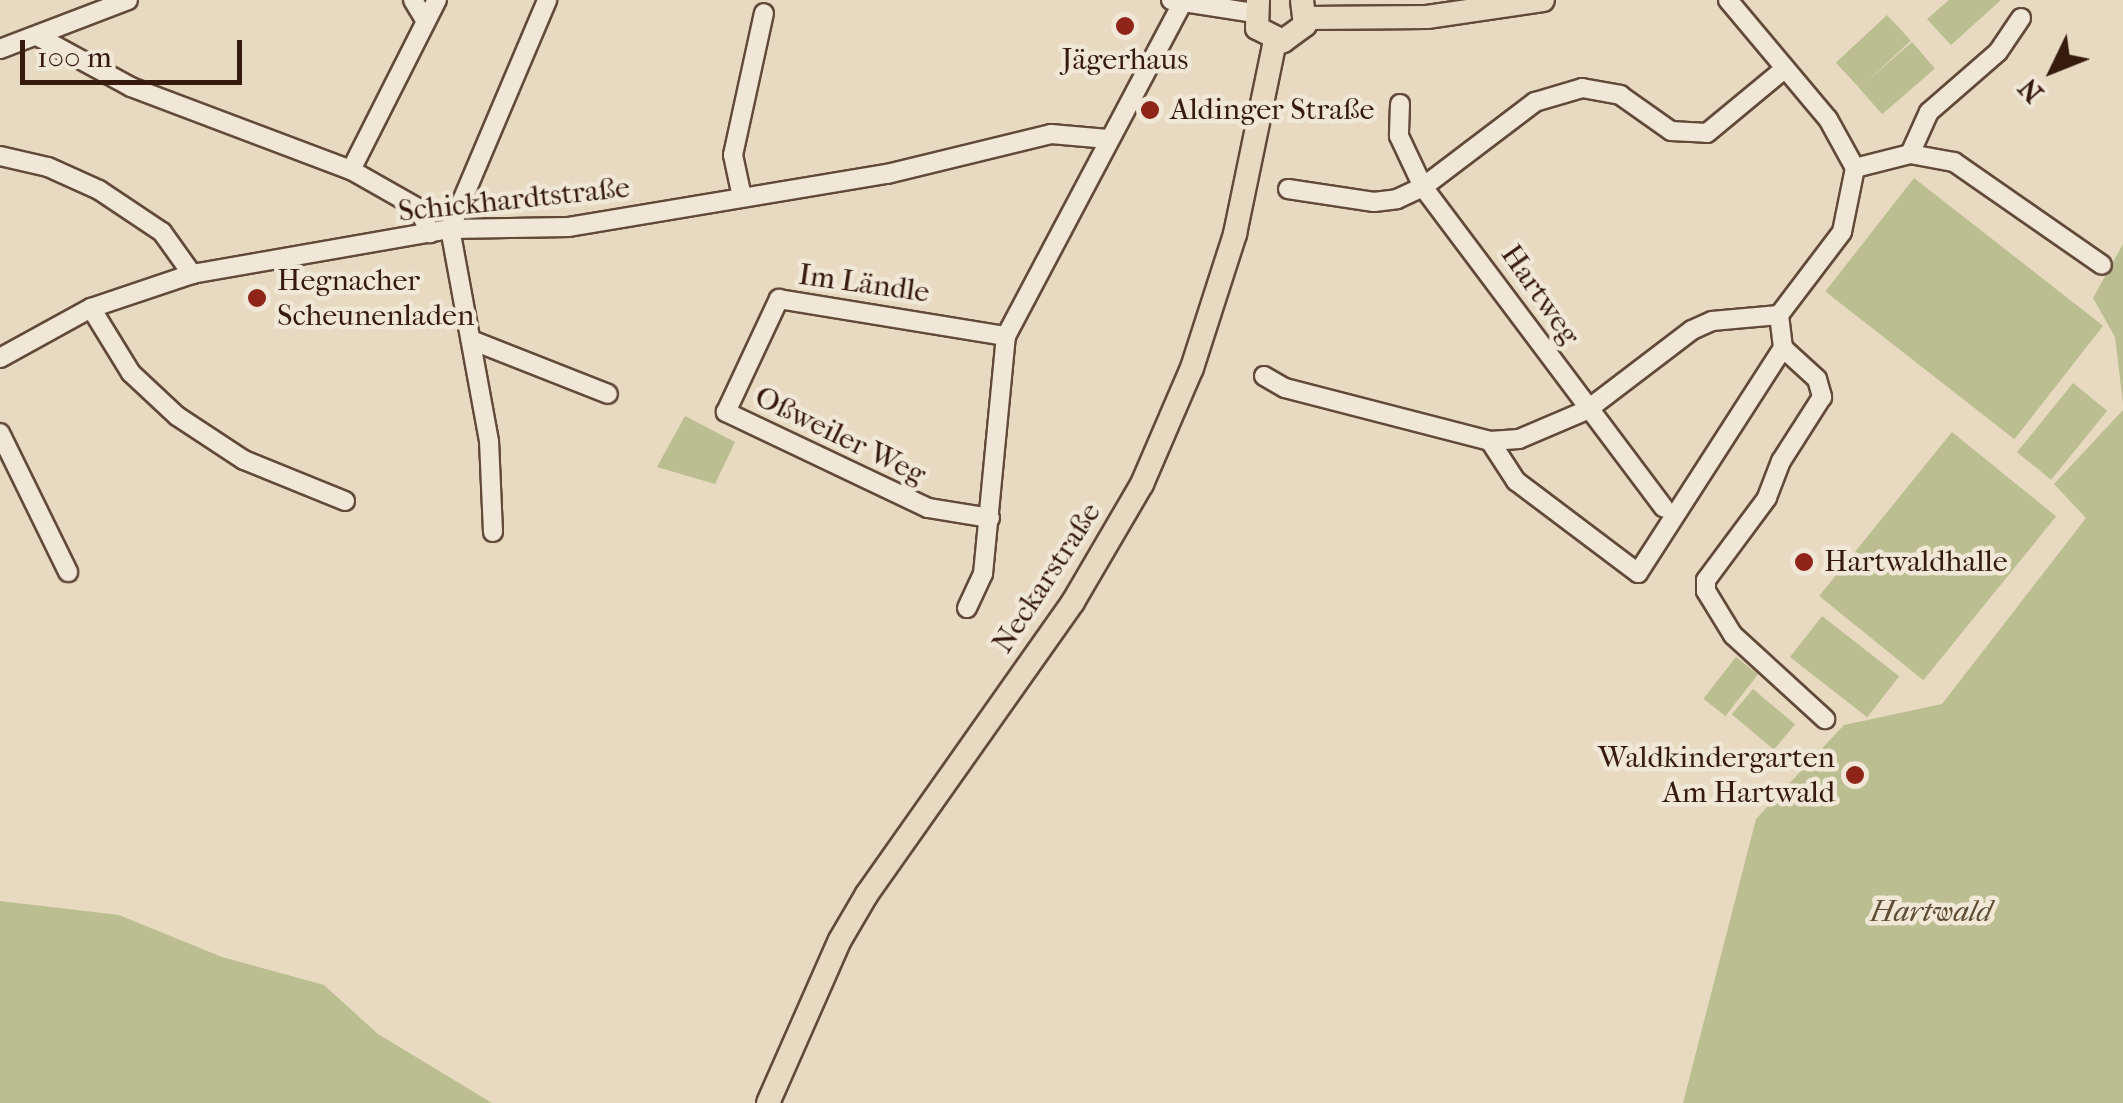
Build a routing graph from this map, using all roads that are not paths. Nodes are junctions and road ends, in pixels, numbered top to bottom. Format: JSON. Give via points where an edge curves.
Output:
{"nodes":[{"id":1,"x":128,"y":0,"type":"edge"},
{"id":2,"x":413,"y":0,"type":"edge"},
{"id":3,"x":437,"y":0,"type":"edge"},
{"id":4,"x":547,"y":0,"type":"edge"},
{"id":5,"x":1543,"y":0,"type":"edge"},
{"id":6,"x":1728,"y":0,"type":"edge"},
{"id":7,"x":1176,"y":2,"type":"edge"},
{"id":8,"x":1256,"y":6,"type":"edge"},
{"id":9,"x":1304,"y":9,"type":"edge"},
{"id":10,"x":764,"y":13,"type":"dead end"},
{"id":11,"x":424,"y":18,"type":"junction"},
{"id":12,"x":2021,"y":18,"type":"dead end"},
{"id":13,"x":39,"y":37,"type":"junction"},
{"id":14,"x":1275,"y":41,"type":"junction"},
{"id":15,"x":0,"y":50,"type":"edge"},
{"id":16,"x":1782,"y":71,"type":"junction"},
{"id":17,"x":1400,"y":104,"type":"dead end"},
{"id":18,"x":1108,"y":139,"type":"junction"},
{"id":19,"x":1910,"y":154,"type":"junction"},
{"id":20,"x":0,"y":156,"type":"edge"},
{"id":21,"x":1855,"y":168,"type":"junction"},
{"id":22,"x":351,"y":170,"type":"junction"},
{"id":23,"x":1423,"y":187,"type":"junction"},
{"id":24,"x":1288,"y":189,"type":"dead end"},
{"id":25,"x":742,"y":197,"type":"junction"},
{"id":26,"x":450,"y":229,"type":"junction"},
{"id":27,"x":430,"y":233,"type":"junction"},
{"id":28,"x":2102,"y":266,"type":"dead end"},
{"id":29,"x":192,"y":274,"type":"junction"},
{"id":30,"x":91,"y":308,"type":"junction"},
{"id":31,"x":1778,"y":315,"type":"junction"},
{"id":32,"x":1006,"y":336,"type":"junction"},
{"id":33,"x":471,"y":340,"type":"junction"},
{"id":34,"x":1783,"y":348,"type":"junction"},
{"id":35,"x":0,"y":358,"type":"edge"},
{"id":36,"x":1264,"y":376,"type":"dead end"},
{"id":37,"x":608,"y":394,"type":"dead end"},
{"id":38,"x":1587,"y":410,"type":"junction"},
{"id":39,"x":726,"y":412,"type":"joint"},
{"id":40,"x":0,"y":434,"type":"edge"},
{"id":41,"x":1490,"y":442,"type":"junction"},
{"id":42,"x":345,"y":502,"type":"dead end"},
{"id":43,"x":1664,"y":508,"type":"dead end"},
{"id":44,"x":990,"y":518,"type":"junction"},
{"id":45,"x":493,"y":532,"type":"dead end"},
{"id":46,"x":68,"y":572,"type":"dead end"},
{"id":47,"x":967,"y":608,"type":"dead end"},
{"id":48,"x":1825,"y":719,"type":"dead end"},
{"id":49,"x":768,"y":1103,"type":"edge"}],
"edges":[{"from":1,"to":13,"type":"street"},
{"from":2,"to":11,"type":"street"},
{"from":3,"to":11,"type":"street"},
{"from":4,"to":26,"type":"street"},
{"from":5,"to":9,"type":"main road","via":[[1427,17]]},
{"from":6,"to":16,"type":"street"},
{"from":7,"to":8,"type":"street"},
{"from":7,"to":18,"type":"street"},
{"from":8,"to":14,"type":"main road","via":[[1262,34]]},
{"from":9,"to":14,"type":"main road","via":[[1296,36]]},
{"from":10,"to":25,"type":"street","via":[[733,155]]},
{"from":11,"to":22,"type":"street"},
{"from":12,"to":19,"type":"street","via":[[1998,52],[1929,112]]},
{"from":13,"to":15,"type":"street"},
{"from":13,"to":22,"type":"street","via":[[131,87]]},
{"from":14,"to":49,"type":"main road","name":"Neckarstraße","via":[[1234,234],[1192,368],[1154,458],[1073,602],[901,839],[840,940]]},
{"from":16,"to":21,"type":"street","via":[[1828,119]]},
{"from":16,"to":23,"type":"street","via":[[1723,124],[1692,135],[1671,132],[1610,92],[1556,93]]},
{"from":17,"to":23,"type":"street","name":"Hartweg","via":[[1399,136]]},
{"from":18,"to":25,"type":"street","name":"Schickhardtstraße","via":[[1051,134],[887,174]]},
{"from":18,"to":32,"type":"street"},
{"from":19,"to":21,"type":"street"},
{"from":19,"to":28,"type":"street","via":[[1954,162]]},
{"from":20,"to":29,"type":"street","via":[[48,167],[99,190],[162,232]]},
{"from":21,"to":31,"type":"street","via":[[1842,232]]},
{"from":22,"to":27,"type":"street","via":[[418,208]]},
{"from":23,"to":24,"type":"street","via":[[1374,202]]},
{"from":23,"to":38,"type":"street","name":"Hartweg"},
{"from":25,"to":26,"type":"street","name":"Schickhardtstraße","via":[[569,226]]},
{"from":26,"to":27,"type":"street","name":"Schickhardtstraße"},
{"from":26,"to":33,"type":"street"},
{"from":27,"to":29,"type":"street","name":"Schickhardtstraße"},
{"from":29,"to":30,"type":"street","name":"Schickhardtstraße"},
{"from":30,"to":35,"type":"street","name":"Schickhardtstraße"},
{"from":30,"to":42,"type":"street","via":[[131,373],[177,416],[244,460]]},
{"from":31,"to":34,"type":"street"},
{"from":31,"to":38,"type":"street","via":[[1712,321],[1692,330]]},
{"from":32,"to":39,"type":"street","name":"Im Ländle","via":[[778,299]]},
{"from":32,"to":44,"type":"street"},
{"from":33,"to":37,"type":"street"},
{"from":33,"to":45,"type":"street","via":[[489,441]]},
{"from":34,"to":41,"type":"street","via":[[1638,572],[1516,481]]},
{"from":34,"to":48,"type":"street","via":[[1817,379],[1822,397],[1767,498],[1706,580],[1706,591],[1733,635]]},
{"from":36,"to":41,"type":"street","via":[[1285,388]]},
{"from":38,"to":41,"type":"street","via":[[1546,432]]},
{"from":38,"to":43,"type":"street","name":"Hartweg"},
{"from":39,"to":44,"type":"street","name":"Oßweiler Weg","via":[[928,508]]},
{"from":40,"to":46,"type":"street"},
{"from":44,"to":47,"type":"street","via":[[983,574]]}]}
